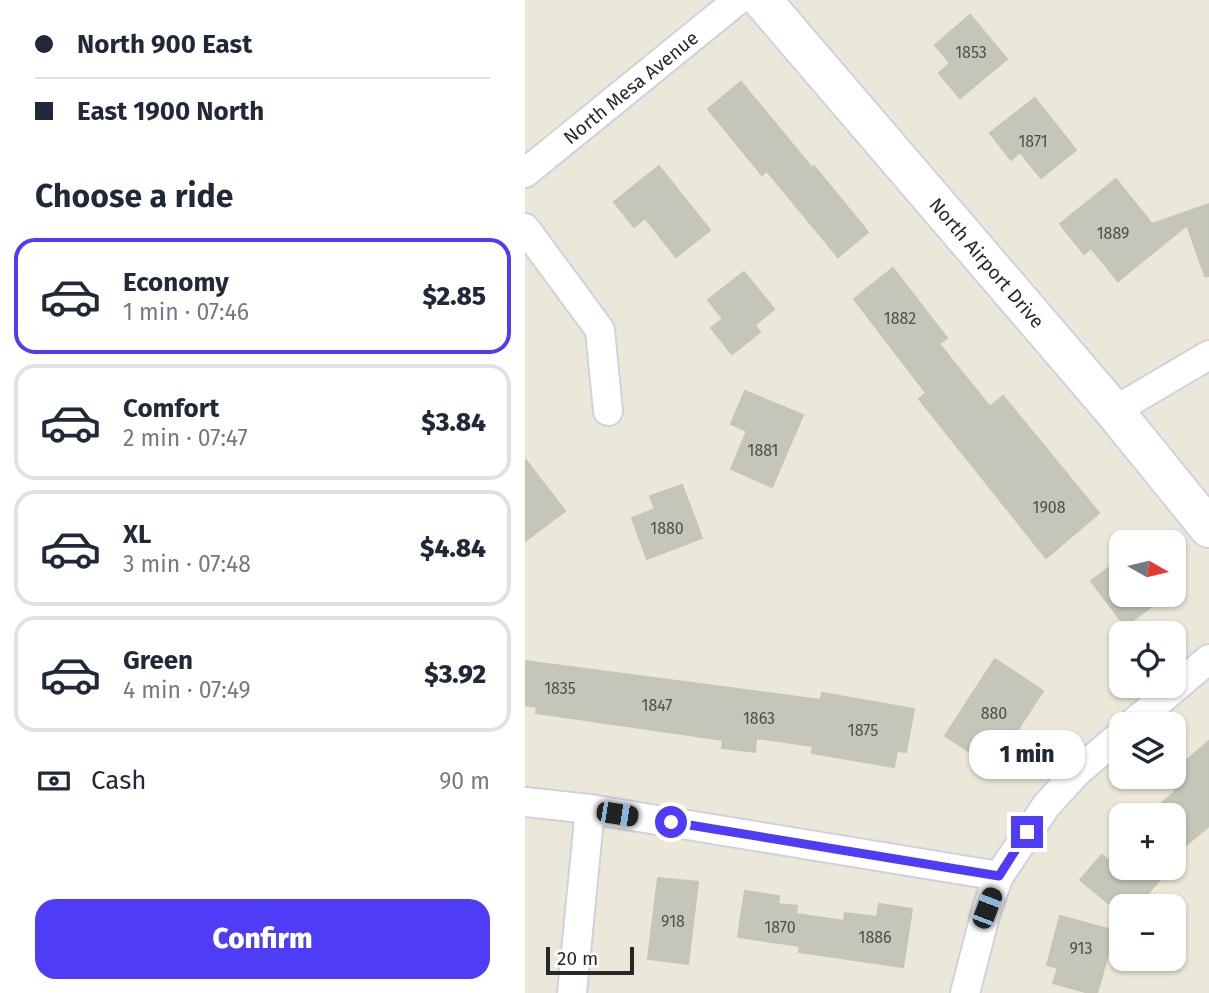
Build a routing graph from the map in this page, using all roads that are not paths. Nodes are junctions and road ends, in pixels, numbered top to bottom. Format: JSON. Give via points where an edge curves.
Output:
{"nodes":[{"id":1,"x":739,"y":0,"type":"edge"},
{"id":2,"x":762,"y":0,"type":"edge"},
{"id":3,"x":525,"y":173,"type":"edge"},
{"id":4,"x":525,"y":228,"type":"edge"},
{"id":5,"x":1209,"y":355,"type":"edge"},
{"id":6,"x":608,"y":411,"type":"dead end"},
{"id":7,"x":1114,"y":411,"type":"junction"},
{"id":8,"x":1209,"y":527,"type":"edge"},
{"id":9,"x":1209,"y":659,"type":"edge"},
{"id":10,"x":1146,"y":712,"type":"edge"},
{"id":11,"x":1109,"y":745,"type":"edge"},
{"id":12,"x":525,"y":802,"type":"edge"},
{"id":13,"x":590,"y":809,"type":"junction"},
{"id":14,"x":999,"y":876,"type":"junction"},
{"id":15,"x":572,"y":993,"type":"edge"},
{"id":16,"x":965,"y":993,"type":"edge"}],
"edges":[{"from":1,"to":3,"type":"street","name":"North Mesa Avenue"},
{"from":2,"to":7,"type":"street","name":"North Airport Drive"},
{"from":4,"to":6,"type":"street","via":[[600,330]]},
{"from":5,"to":7,"type":"street"},
{"from":7,"to":8,"type":"street","name":"North Airport Drive"},
{"from":9,"to":10,"type":"street"},
{"from":11,"to":14,"type":"street","via":[[1046,806]]},
{"from":12,"to":13,"type":"street"},
{"from":13,"to":14,"type":"street"},
{"from":13,"to":15,"type":"street"},
{"from":14,"to":16,"type":"street"}]}
